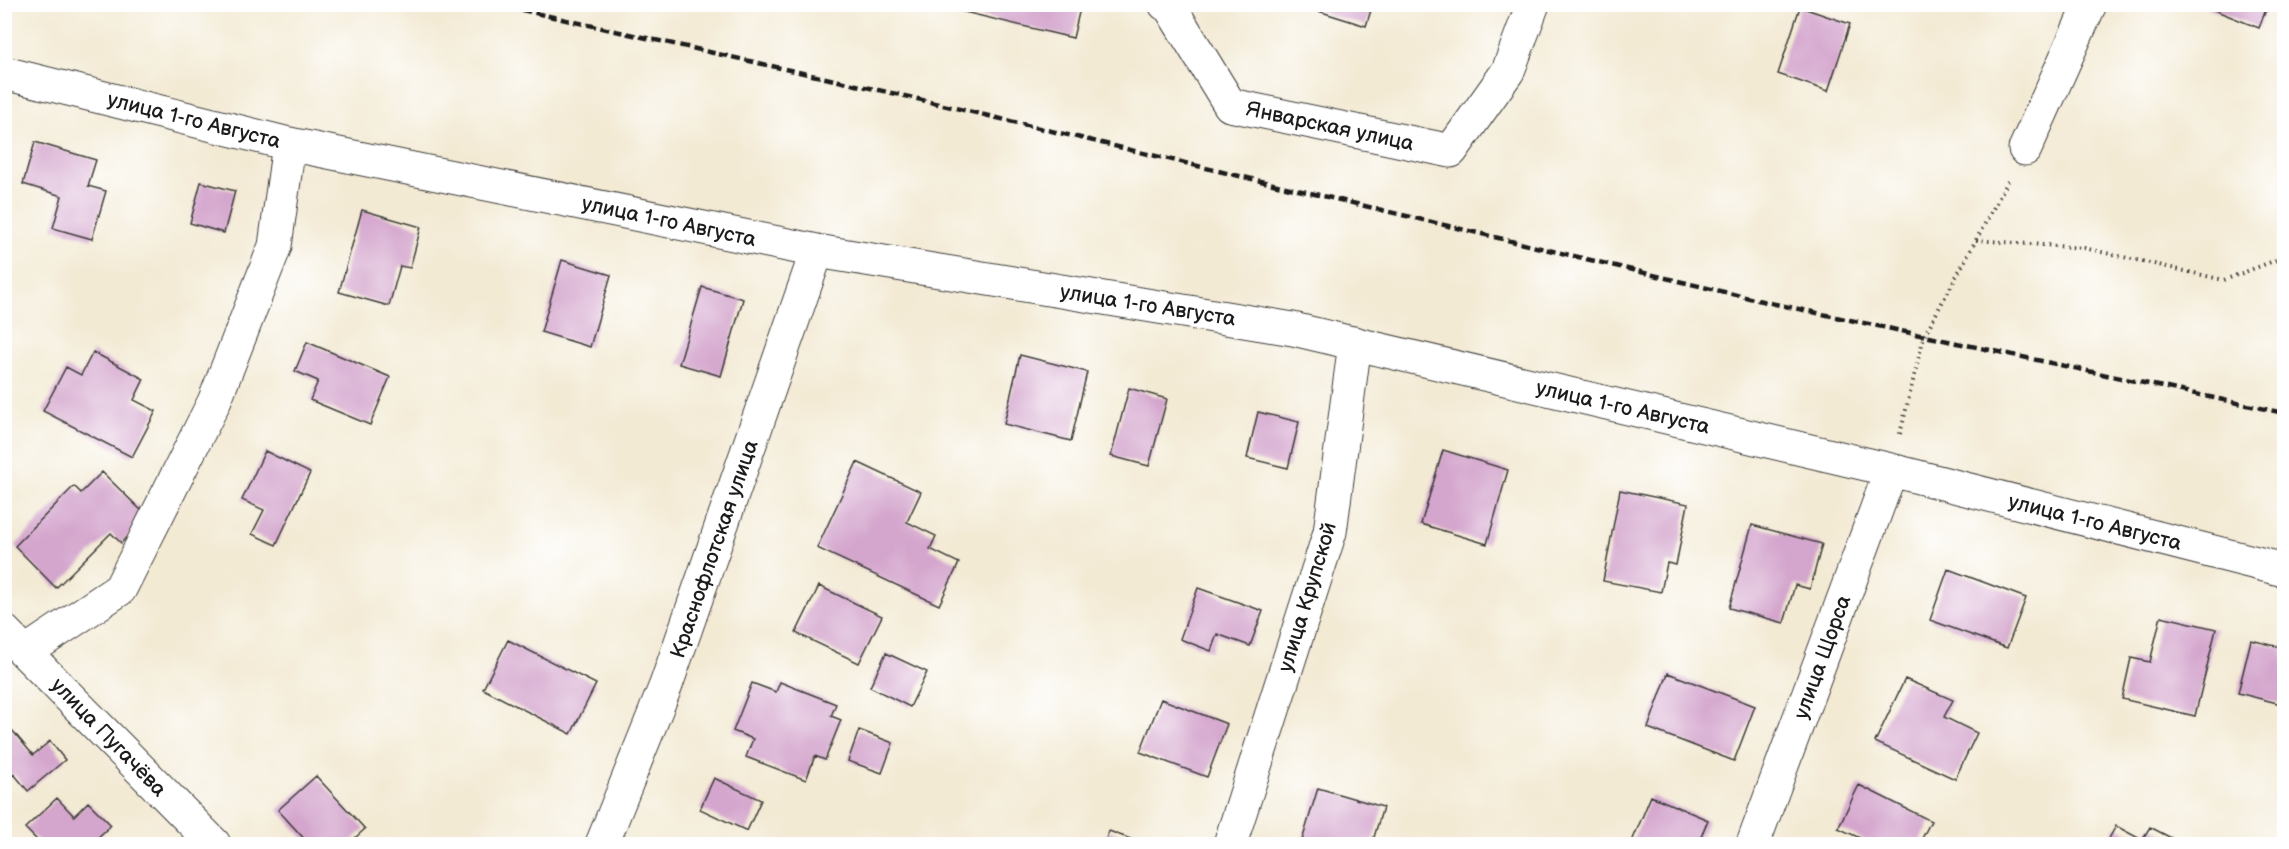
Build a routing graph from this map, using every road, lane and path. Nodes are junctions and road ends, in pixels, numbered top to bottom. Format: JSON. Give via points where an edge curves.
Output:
{"nodes":[{"id":1,"x":1165,"y":4,"type":"edge"},
{"id":2,"x":1533,"y":4,"type":"edge"},
{"id":3,"x":2090,"y":4,"type":"edge"},
{"id":4,"x":4,"y":73,"type":"edge"},
{"id":5,"x":289,"y":144,"type":"junction"},
{"id":6,"x":2025,"y":149,"type":"joint"},
{"id":7,"x":1976,"y":240,"type":"junction"},
{"id":8,"x":817,"y":251,"type":"junction"},
{"id":9,"x":2284,"y":257,"type":"edge"},
{"id":10,"x":1355,"y":343,"type":"junction"},
{"id":11,"x":1891,"y":470,"type":"junction"},
{"id":12,"x":2284,"y":570,"type":"edge"},
{"id":13,"x":15,"y":641,"type":"edge"},
{"id":14,"x":214,"y":844,"type":"edge"},
{"id":15,"x":602,"y":844,"type":"edge"},
{"id":16,"x":1230,"y":844,"type":"edge"},
{"id":17,"x":1753,"y":844,"type":"edge"}],
"edges":[{"from":1,"to":2,"type":"street","name":"Январская улица","via":[[1230,105],[1450,151],[1508,71]]},
{"from":3,"to":6,"type":"street"},
{"from":4,"to":5,"type":"street","name":"улица 1-го Августа"},
{"from":5,"to":8,"type":"street","name":"улица 1-го Августа"},
{"from":5,"to":13,"type":"street","via":[[275,246],[214,402],[120,589]]},
{"from":6,"to":7,"type":"path"},
{"from":7,"to":9,"type":"path","via":[[2084,248],[2224,280]]},
{"from":7,"to":11,"type":"path","via":[[1924,336]]},
{"from":8,"to":10,"type":"street","name":"улица 1-го Августа","via":[[1293,329]]},
{"from":8,"to":15,"type":"street","name":"Краснофлотская улица","via":[[666,685]]},
{"from":10,"to":11,"type":"street","name":"улица 1-го Августа"},
{"from":10,"to":16,"type":"street","name":"улица Крупской","via":[[1330,532]]},
{"from":11,"to":12,"type":"street","name":"улица 1-го Августа"},
{"from":11,"to":17,"type":"street","name":"улица Щорса"},
{"from":13,"to":14,"type":"street","name":"улица Пугачёва"}]}
